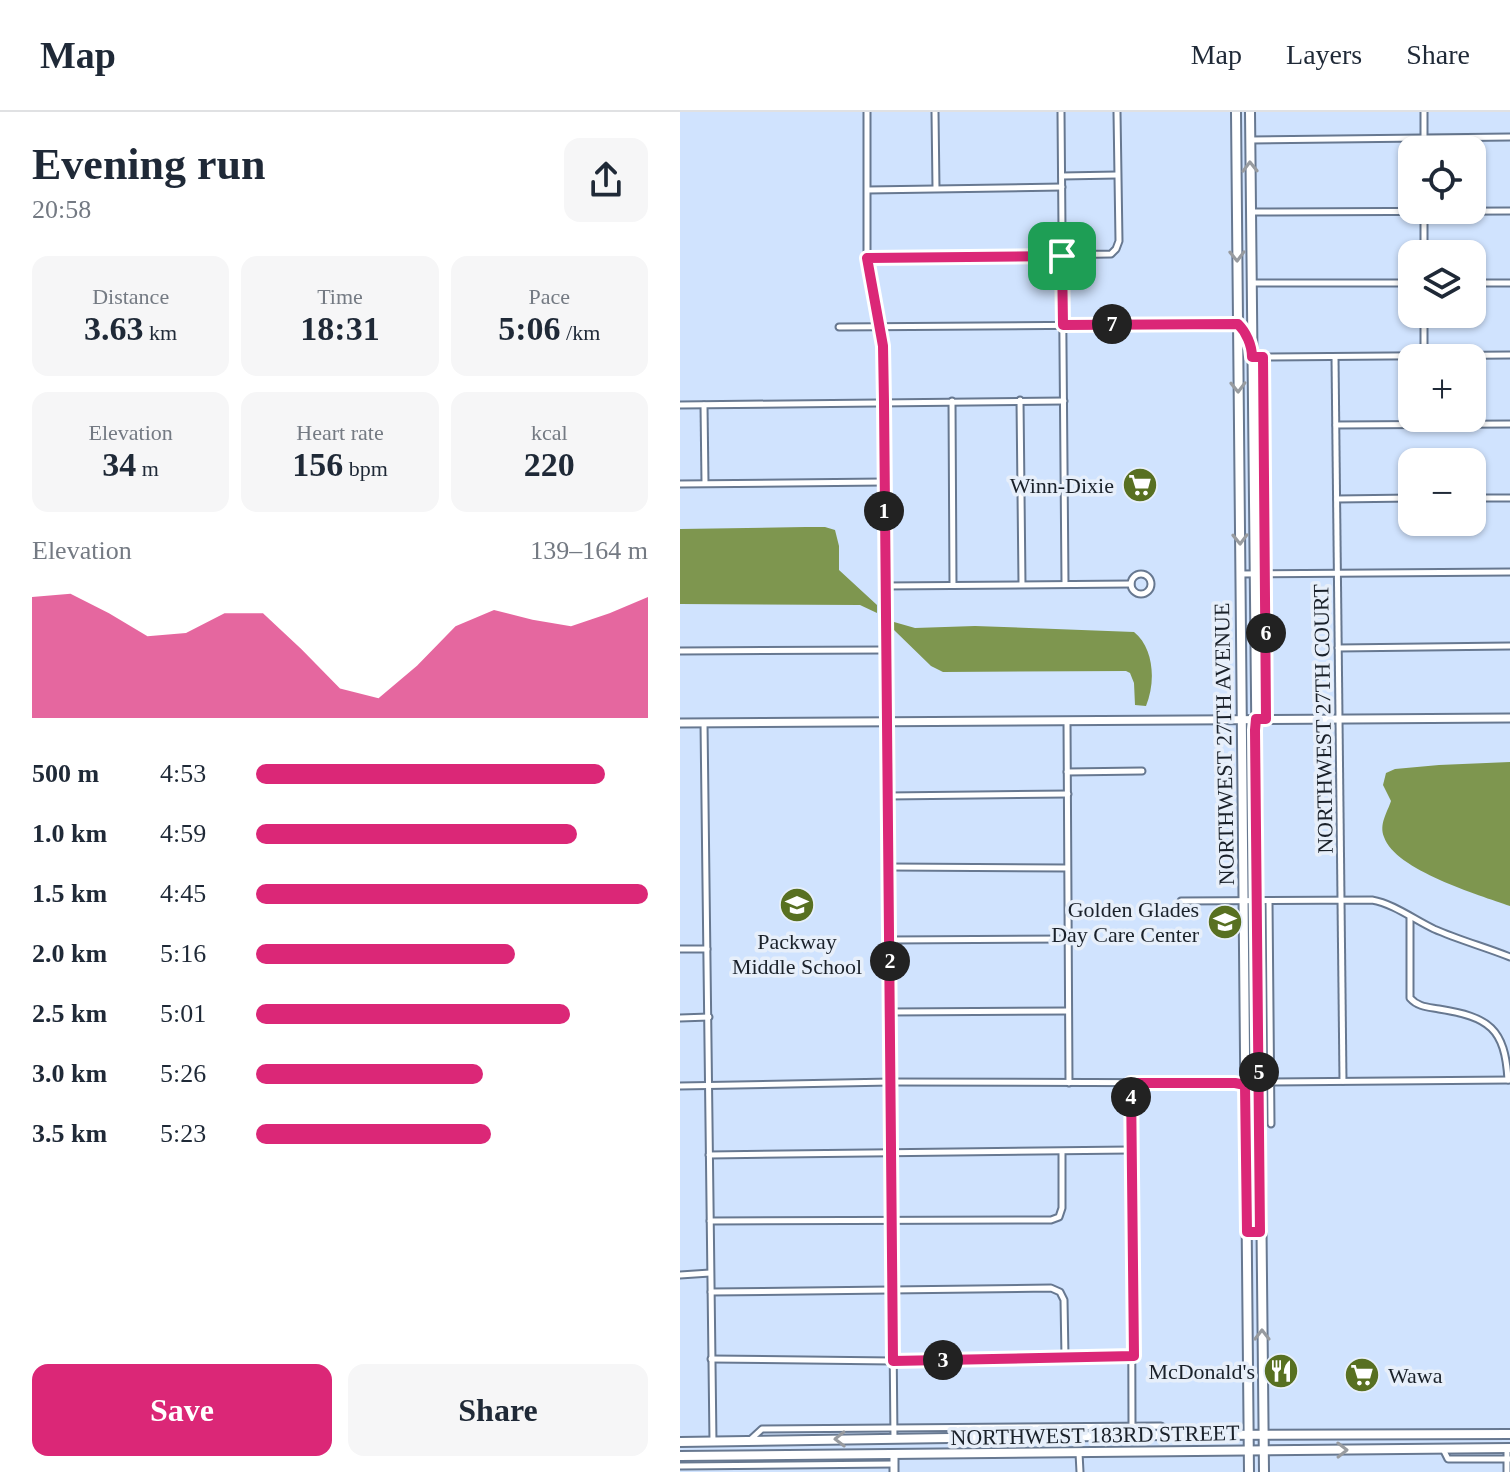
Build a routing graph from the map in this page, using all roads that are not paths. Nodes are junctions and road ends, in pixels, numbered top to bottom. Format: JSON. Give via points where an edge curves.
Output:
{"nodes":[{"id":1,"x":867,"y":112,"type":"edge"},
{"id":2,"x":935,"y":112,"type":"edge"},
{"id":3,"x":1061,"y":112,"type":"edge"},
{"id":4,"x":1117,"y":112,"type":"edge"},
{"id":5,"x":1236,"y":112,"type":"edge"},
{"id":6,"x":1250,"y":112,"type":"edge"},
{"id":7,"x":1424,"y":112,"type":"edge"},
{"id":8,"x":1424,"y":136,"type":"edge"},
{"id":9,"x":1486,"y":137,"type":"edge"},
{"id":10,"x":1510,"y":137,"type":"edge"},
{"id":11,"x":1398,"y":138,"type":"edge"},
{"id":12,"x":1250,"y":140,"type":"junction"},
{"id":13,"x":1118,"y":175,"type":"junction"},
{"id":14,"x":1062,"y":176,"type":"junction"},
{"id":15,"x":1062,"y":187,"type":"junction"},
{"id":16,"x":936,"y":188,"type":"junction"},
{"id":17,"x":1237,"y":188,"type":"junction"},
{"id":18,"x":868,"y":190,"type":"junction"},
{"id":19,"x":1398,"y":211,"type":"edge"},
{"id":20,"x":1486,"y":211,"type":"edge"},
{"id":21,"x":1510,"y":211,"type":"edge"},
{"id":22,"x":1250,"y":212,"type":"junction"},
{"id":23,"x":1237,"y":216,"type":"junction"},
{"id":24,"x":1251,"y":238,"type":"junction"},
{"id":25,"x":1062,"y":256,"type":"junction"},
{"id":26,"x":867,"y":258,"type":"junction"},
{"id":27,"x":1251,"y":283,"type":"junction"},
{"id":28,"x":1398,"y":283,"type":"edge"},
{"id":29,"x":1486,"y":283,"type":"edge"},
{"id":30,"x":1510,"y":283,"type":"edge"},
{"id":31,"x":1238,"y":324,"type":"junction"},
{"id":32,"x":877,"y":325,"type":"junction"},
{"id":33,"x":1063,"y":325,"type":"junction"},
{"id":34,"x":839,"y":327,"type":"dead end"},
{"id":35,"x":1252,"y":352,"type":"junction"},
{"id":36,"x":1486,"y":355,"type":"edge"},
{"id":37,"x":1510,"y":355,"type":"edge"},
{"id":38,"x":1398,"y":356,"type":"edge"},
{"id":39,"x":1263,"y":357,"type":"junction"},
{"id":40,"x":1335,"y":357,"type":"junction"},
{"id":41,"x":1020,"y":400,"type":"junction"},
{"id":42,"x":952,"y":401,"type":"junction"},
{"id":43,"x":1064,"y":401,"type":"junction"},
{"id":44,"x":884,"y":402,"type":"junction"},
{"id":45,"x":680,"y":405,"type":"edge"},
{"id":46,"x":704,"y":405,"type":"junction"},
{"id":47,"x":1510,"y":424,"type":"edge"},
{"id":48,"x":1336,"y":425,"type":"junction"},
{"id":49,"x":1239,"y":449,"type":"junction"},
{"id":50,"x":1252,"y":449,"type":"junction"},
{"id":51,"x":884,"y":482,"type":"junction"},
{"id":52,"x":705,"y":483,"type":"junction"},
{"id":53,"x":680,"y":484,"type":"edge"},
{"id":54,"x":1398,"y":498,"type":"edge"},
{"id":55,"x":1486,"y":498,"type":"edge"},
{"id":56,"x":1510,"y":498,"type":"edge"},
{"id":57,"x":1337,"y":499,"type":"junction"},
{"id":58,"x":1510,"y":572,"type":"edge"},
{"id":59,"x":1240,"y":574,"type":"junction"},
{"id":60,"x":1254,"y":574,"type":"junction"},
{"id":61,"x":1265,"y":574,"type":"junction"},
{"id":62,"x":1338,"y":574,"type":"junction"},
{"id":63,"x":1065,"y":583,"type":"junction"},
{"id":64,"x":1022,"y":584,"type":"junction"},
{"id":65,"x":1131,"y":584,"type":"junction"},
{"id":66,"x":953,"y":585,"type":"junction"},
{"id":67,"x":885,"y":586,"type":"junction"},
{"id":68,"x":1510,"y":646,"type":"edge"},
{"id":69,"x":1338,"y":648,"type":"junction"},
{"id":70,"x":885,"y":650,"type":"junction"},
{"id":71,"x":680,"y":651,"type":"edge"},
{"id":72,"x":1510,"y":718,"type":"edge"},
{"id":73,"x":1241,"y":719,"type":"junction"},
{"id":74,"x":1256,"y":719,"type":"junction"},
{"id":75,"x":1266,"y":719,"type":"junction"},
{"id":76,"x":1339,"y":719,"type":"junction"},
{"id":77,"x":1067,"y":721,"type":"junction"},
{"id":78,"x":887,"y":722,"type":"junction"},
{"id":79,"x":680,"y":723,"type":"edge"},
{"id":80,"x":704,"y":723,"type":"junction"},
{"id":81,"x":1142,"y":771,"type":"dead end"},
{"id":82,"x":1067,"y":772,"type":"junction"},
{"id":83,"x":1068,"y":794,"type":"junction"},
{"id":84,"x":888,"y":796,"type":"junction"},
{"id":85,"x":889,"y":867,"type":"junction"},
{"id":86,"x":1067,"y":868,"type":"junction"},
{"id":87,"x":1341,"y":900,"type":"junction"},
{"id":88,"x":1181,"y":901,"type":"dead end"},
{"id":89,"x":1243,"y":901,"type":"junction"},
{"id":90,"x":1257,"y":901,"type":"junction"},
{"id":91,"x":1269,"y":901,"type":"junction"},
{"id":92,"x":1410,"y":918,"type":"junction"},
{"id":93,"x":1068,"y":939,"type":"junction"},
{"id":94,"x":890,"y":940,"type":"junction"},
{"id":95,"x":680,"y":949,"type":"edge"},
{"id":96,"x":707,"y":949,"type":"junction"},
{"id":97,"x":1510,"y":957,"type":"edge"},
{"id":98,"x":1068,"y":1011,"type":"junction"},
{"id":99,"x":890,"y":1012,"type":"junction"},
{"id":100,"x":709,"y":1017,"type":"junction"},
{"id":101,"x":680,"y":1018,"type":"edge"},
{"id":102,"x":1245,"y":1059,"type":"junction"},
{"id":103,"x":1259,"y":1078,"type":"junction"},
{"id":104,"x":1509,"y":1080,"type":"edge"},
{"id":105,"x":1343,"y":1081,"type":"junction"},
{"id":106,"x":891,"y":1082,"type":"junction"},
{"id":107,"x":1271,"y":1082,"type":"junction"},
{"id":108,"x":1069,"y":1083,"type":"junction"},
{"id":109,"x":1131,"y":1083,"type":"junction"},
{"id":110,"x":1245,"y":1085,"type":"junction"},
{"id":111,"x":680,"y":1086,"type":"edge"},
{"id":112,"x":709,"y":1086,"type":"junction"},
{"id":113,"x":1259,"y":1106,"type":"junction"},
{"id":114,"x":1271,"y":1124,"type":"dead end"},
{"id":115,"x":1130,"y":1150,"type":"junction"},
{"id":116,"x":1062,"y":1152,"type":"junction"},
{"id":117,"x":891,"y":1153,"type":"junction"},
{"id":118,"x":709,"y":1155,"type":"junction"},
{"id":119,"x":710,"y":1221,"type":"junction"},
{"id":120,"x":892,"y":1221,"type":"junction"},
{"id":121,"x":1247,"y":1232,"type":"junction"},
{"id":122,"x":1260,"y":1232,"type":"junction"},
{"id":123,"x":710,"y":1273,"type":"junction"},
{"id":124,"x":680,"y":1275,"type":"edge"},
{"id":125,"x":892,"y":1290,"type":"junction"},
{"id":126,"x":711,"y":1292,"type":"junction"},
{"id":127,"x":1134,"y":1356,"type":"junction"},
{"id":128,"x":1065,"y":1357,"type":"junction"},
{"id":129,"x":711,"y":1359,"type":"junction"},
{"id":130,"x":893,"y":1361,"type":"junction"},
{"id":131,"x":1132,"y":1426,"type":"junction"},
{"id":132,"x":894,"y":1428,"type":"junction"},
{"id":133,"x":1510,"y":1434,"type":"edge"},
{"id":134,"x":1173,"y":1435,"type":"junction"},
{"id":135,"x":1249,"y":1435,"type":"junction"},
{"id":136,"x":1263,"y":1435,"type":"junction"},
{"id":137,"x":1119,"y":1436,"type":"junction"},
{"id":138,"x":918,"y":1438,"type":"junction"},
{"id":139,"x":894,"y":1439,"type":"junction"},
{"id":140,"x":750,"y":1441,"type":"junction"},
{"id":141,"x":680,"y":1442,"type":"edge"},
{"id":142,"x":713,"y":1442,"type":"junction"},
{"id":143,"x":1509,"y":1448,"type":"edge"},
{"id":144,"x":1443,"y":1449,"type":"junction"},
{"id":145,"x":1249,"y":1451,"type":"junction"},
{"id":146,"x":1264,"y":1451,"type":"junction"},
{"id":147,"x":1079,"y":1452,"type":"junction"},
{"id":148,"x":869,"y":1455,"type":"junction"},
{"id":149,"x":680,"y":1456,"type":"edge"},
{"id":150,"x":1509,"y":1459,"type":"edge"},
{"id":151,"x":894,"y":1464,"type":"edge"},
{"id":152,"x":680,"y":1466,"type":"edge"},
{"id":153,"x":747,"y":1469,"type":"edge"},
{"id":154,"x":1080,"y":1472,"type":"edge"},
{"id":155,"x":1249,"y":1472,"type":"edge"},
{"id":156,"x":1264,"y":1472,"type":"edge"},
{"id":157,"x":1507,"y":1472,"type":"edge"}],
"edges":[{"from":1,"to":18,"type":"street"},
{"from":2,"to":16,"type":"street"},
{"from":3,"to":14,"type":"street"},
{"from":4,"to":13,"type":"street"},
{"from":5,"to":17,"type":"main road","name":"NORTHWEST 27TH AVENUE"},
{"from":6,"to":12,"type":"main road","name":"NORTHWEST 27TH AVENUE"},
{"from":7,"to":8,"type":"street"},
{"from":9,"to":10,"type":"street"},
{"from":11,"to":12,"type":"street"},
{"from":22,"to":12,"type":"main road","name":"NORTHWEST 27TH AVENUE","one_way":true},
{"from":13,"to":14,"type":"street"},
{"from":13,"to":25,"type":"street","via":[[1116,249],[1111,254]]},
{"from":14,"to":15,"type":"street"},
{"from":15,"to":16,"type":"street"},
{"from":15,"to":25,"type":"street"},
{"from":16,"to":18,"type":"street"},
{"from":17,"to":22,"type":"main road"},
{"from":17,"to":23,"type":"main road","name":"NORTHWEST 27TH AVENUE"},
{"from":18,"to":26,"type":"street"},
{"from":19,"to":22,"type":"street"},
{"from":20,"to":21,"type":"street"},
{"from":22,"to":24,"type":"main road","name":"NORTHWEST 27TH AVENUE"},
{"from":23,"to":24,"type":"main road"},
{"from":23,"to":31,"type":"main road","name":"NORTHWEST 27TH AVENUE","one_way":true},
{"from":24,"to":27,"type":"main road","name":"NORTHWEST 27TH AVENUE"},
{"from":25,"to":26,"type":"street"},
{"from":25,"to":33,"type":"street"},
{"from":26,"to":32,"type":"street"},
{"from":27,"to":28,"type":"street"},
{"from":27,"to":35,"type":"main road","name":"NORTHWEST 27TH AVENUE"},
{"from":29,"to":30,"type":"street"},
{"from":31,"to":33,"type":"street"},
{"from":31,"to":35,"type":"main road"},
{"from":31,"to":49,"type":"main road","name":"NORTHWEST 27TH AVENUE","one_way":true},
{"from":32,"to":33,"type":"street"},
{"from":32,"to":34,"type":"street"},
{"from":32,"to":44,"type":"street","via":[[883,346]]},
{"from":33,"to":43,"type":"street"},
{"from":35,"to":39,"type":"street"},
{"from":35,"to":50,"type":"main road","name":"NORTHWEST 27TH AVENUE"},
{"from":36,"to":37,"type":"street"},
{"from":38,"to":40,"type":"street"},
{"from":39,"to":40,"type":"street"},
{"from":39,"to":61,"type":"street"},
{"from":40,"to":48,"type":"street","name":"NORTHWEST 27TH COURT"},
{"from":41,"to":42,"type":"street"},
{"from":41,"to":43,"type":"street"},
{"from":41,"to":64,"type":"street"},
{"from":42,"to":44,"type":"street"},
{"from":42,"to":66,"type":"street"},
{"from":43,"to":63,"type":"street"},
{"from":44,"to":46,"type":"street"},
{"from":44,"to":51,"type":"street"},
{"from":45,"to":46,"type":"street"},
{"from":46,"to":52,"type":"street"},
{"from":47,"to":48,"type":"street"},
{"from":48,"to":57,"type":"street","name":"NORTHWEST 27TH COURT"},
{"from":49,"to":50,"type":"main road"},
{"from":49,"to":59,"type":"main road","name":"NORTHWEST 27TH AVENUE","one_way":true},
{"from":50,"to":60,"type":"main road","name":"NORTHWEST 27TH AVENUE"},
{"from":51,"to":52,"type":"street"},
{"from":51,"to":67,"type":"street"},
{"from":52,"to":53,"type":"street"},
{"from":54,"to":57,"type":"street"},
{"from":55,"to":56,"type":"street"},
{"from":57,"to":62,"type":"street","name":"NORTHWEST 27TH COURT"},
{"from":58,"to":62,"type":"street"},
{"from":59,"to":60,"type":"street"},
{"from":59,"to":73,"type":"main road","name":"NORTHWEST 27TH AVENUE"},
{"from":60,"to":61,"type":"street"},
{"from":60,"to":74,"type":"main road","name":"NORTHWEST 27TH AVENUE"},
{"from":61,"to":62,"type":"street"},
{"from":61,"to":75,"type":"street"},
{"from":62,"to":69,"type":"street","name":"NORTHWEST 27TH COURT"},
{"from":63,"to":64,"type":"street"},
{"from":63,"to":65,"type":"street"},
{"from":64,"to":66,"type":"street"},
{"from":65,"to":65,"type":"street","via":[[1139,594],[1151,585],[1142,574]]},
{"from":66,"to":67,"type":"street"},
{"from":67,"to":70,"type":"street"},
{"from":68,"to":69,"type":"street"},
{"from":69,"to":76,"type":"street","name":"NORTHWEST 27TH COURT"},
{"from":70,"to":71,"type":"street"},
{"from":70,"to":78,"type":"street"},
{"from":72,"to":76,"type":"street"},
{"from":73,"to":74,"type":"street"},
{"from":73,"to":77,"type":"street"},
{"from":73,"to":89,"type":"main road","name":"NORTHWEST 27TH AVENUE"},
{"from":74,"to":75,"type":"street"},
{"from":74,"to":90,"type":"main road","name":"NORTHWEST 27TH AVENUE"},
{"from":75,"to":76,"type":"street"},
{"from":76,"to":87,"type":"street","name":"NORTHWEST 27TH COURT"},
{"from":77,"to":78,"type":"street"},
{"from":77,"to":82,"type":"street"},
{"from":78,"to":80,"type":"street"},
{"from":78,"to":84,"type":"street"},
{"from":79,"to":80,"type":"street"},
{"from":80,"to":96,"type":"street"},
{"from":81,"to":82,"type":"street"},
{"from":82,"to":83,"type":"street"},
{"from":83,"to":84,"type":"street"},
{"from":83,"to":86,"type":"street"},
{"from":84,"to":85,"type":"street"},
{"from":85,"to":86,"type":"street"},
{"from":85,"to":94,"type":"street"},
{"from":86,"to":93,"type":"street"},
{"from":87,"to":91,"type":"street"},
{"from":87,"to":92,"type":"street","via":[[1381,901]]},
{"from":87,"to":105,"type":"street","name":"NORTHWEST 27TH COURT"},
{"from":88,"to":89,"type":"street"},
{"from":89,"to":90,"type":"street"},
{"from":89,"to":102,"type":"main road","name":"NORTHWEST 27TH AVENUE"},
{"from":90,"to":91,"type":"street"},
{"from":90,"to":103,"type":"main road","name":"NORTHWEST 27TH AVENUE"},
{"from":91,"to":107,"type":"street"},
{"from":92,"to":97,"type":"street"},
{"from":92,"to":104,"type":"street","via":[[1410,998],[1421,1006],[1473,1016],[1495,1029],[1507,1056]]},
{"from":93,"to":94,"type":"street"},
{"from":93,"to":98,"type":"street"},
{"from":94,"to":99,"type":"street"},
{"from":95,"to":96,"type":"street"},
{"from":96,"to":100,"type":"street"},
{"from":98,"to":99,"type":"street"},
{"from":98,"to":108,"type":"street"},
{"from":99,"to":106,"type":"street"},
{"from":100,"to":101,"type":"street"},
{"from":100,"to":112,"type":"street"},
{"from":102,"to":103,"type":"main road"},
{"from":102,"to":110,"type":"main road","name":"NORTHWEST 27TH AVENUE"},
{"from":103,"to":107,"type":"street"},
{"from":103,"to":113,"type":"main road","name":"NORTHWEST 27TH AVENUE"},
{"from":104,"to":105,"type":"street"},
{"from":105,"to":107,"type":"street"},
{"from":106,"to":108,"type":"street"},
{"from":106,"to":112,"type":"street"},
{"from":106,"to":117,"type":"street"},
{"from":107,"to":114,"type":"street"},
{"from":108,"to":109,"type":"street"},
{"from":109,"to":110,"type":"street"},
{"from":109,"to":115,"type":"street"},
{"from":110,"to":113,"type":"main road"},
{"from":110,"to":121,"type":"main road","name":"NORTHWEST 27TH AVENUE"},
{"from":111,"to":112,"type":"street"},
{"from":112,"to":118,"type":"street"},
{"from":113,"to":122,"type":"main road","name":"NORTHWEST 27TH AVENUE"},
{"from":115,"to":116,"type":"street"},
{"from":115,"to":127,"type":"street"},
{"from":116,"to":117,"type":"street"},
{"from":116,"to":120,"type":"street","via":[[1059,1217]]},
{"from":117,"to":118,"type":"street"},
{"from":117,"to":120,"type":"street"},
{"from":118,"to":119,"type":"street"},
{"from":119,"to":120,"type":"street"},
{"from":119,"to":123,"type":"street"},
{"from":120,"to":125,"type":"street"},
{"from":121,"to":122,"type":"main road"},
{"from":121,"to":135,"type":"main road","name":"NORTHWEST 27TH AVENUE"},
{"from":136,"to":122,"type":"main road","name":"NORTHWEST 27TH AVENUE","one_way":true},
{"from":123,"to":124,"type":"street"},
{"from":123,"to":126,"type":"street"},
{"from":125,"to":126,"type":"street"},
{"from":125,"to":128,"type":"street","via":[[1051,1288],[1064,1300]]},
{"from":125,"to":130,"type":"street"},
{"from":126,"to":129,"type":"street"},
{"from":127,"to":128,"type":"street"},
{"from":127,"to":131,"type":"street"},
{"from":128,"to":130,"type":"street"},
{"from":129,"to":130,"type":"street"},
{"from":129,"to":142,"type":"street"},
{"from":130,"to":132,"type":"street"},
{"from":131,"to":132,"type":"street","name":"NORTHWEST 183RD STREET"},
{"from":131,"to":134,"type":"street","name":"NORTHWEST 183RD STREET","via":[[1161,1426]]},
{"from":131,"to":137,"type":"main road"},
{"from":132,"to":139,"type":"street"},
{"from":132,"to":140,"type":"street","name":"NORTHWEST 183RD STREET","via":[[762,1429]]},
{"from":133,"to":136,"type":"main road","name":"NORTHWEST 183RD STREET"},
{"from":134,"to":135,"type":"main road","name":"NORTHWEST 183RD STREET"},
{"from":134,"to":137,"type":"main road","name":"NORTHWEST 183RD STREET"},
{"from":135,"to":136,"type":"main road","name":"NORTHWEST 183RD STREET"},
{"from":135,"to":145,"type":"main road","name":"NORTHWEST 27TH AVENUE"},
{"from":136,"to":146,"type":"main road","name":"NORTHWEST 27TH AVENUE"},
{"from":137,"to":138,"type":"main road","name":"NORTHWEST 183RD STREET"},
{"from":138,"to":139,"type":"main road","name":"NORTHWEST 183RD STREET"},
{"from":138,"to":151,"type":"main road","via":[[902,1446]]},
{"from":139,"to":140,"type":"main road","name":"NORTHWEST 183RD STREET","one_way":true},
{"from":139,"to":148,"type":"main road"},
{"from":140,"to":142,"type":"main road","name":"NORTHWEST 183RD STREET"},
{"from":141,"to":142,"type":"main road","name":"NORTHWEST 183RD STREET"},
{"from":143,"to":144,"type":"main road","name":"NORTHWEST 183RD STREET"},
{"from":143,"to":150,"type":"street"},
{"from":146,"to":144,"type":"main road","name":"NORTHWEST 183RD STREET","one_way":true},
{"from":144,"to":150,"type":"street","via":[[1448,1459]]},
{"from":145,"to":146,"type":"main road","name":"NORTHWEST 183RD STREET"},
{"from":145,"to":147,"type":"main road","name":"NORTHWEST 183RD STREET"},
{"from":145,"to":155,"type":"main road","name":"NORTHWEST 27TH AVENUE"},
{"from":146,"to":156,"type":"main road","name":"NORTHWEST 27TH AVENUE"},
{"from":147,"to":151,"type":"main road","name":"NORTHWEST 183RD STREET"},
{"from":147,"to":154,"type":"street"},
{"from":148,"to":149,"type":"main road","name":"NORTHWEST 183RD STREET"},
{"from":148,"to":151,"type":"main road","name":"NORTHWEST 183RD STREET"},
{"from":150,"to":157,"type":"street"},
{"from":151,"to":153,"type":"street"},
{"from":152,"to":153,"type":"street"}]}
